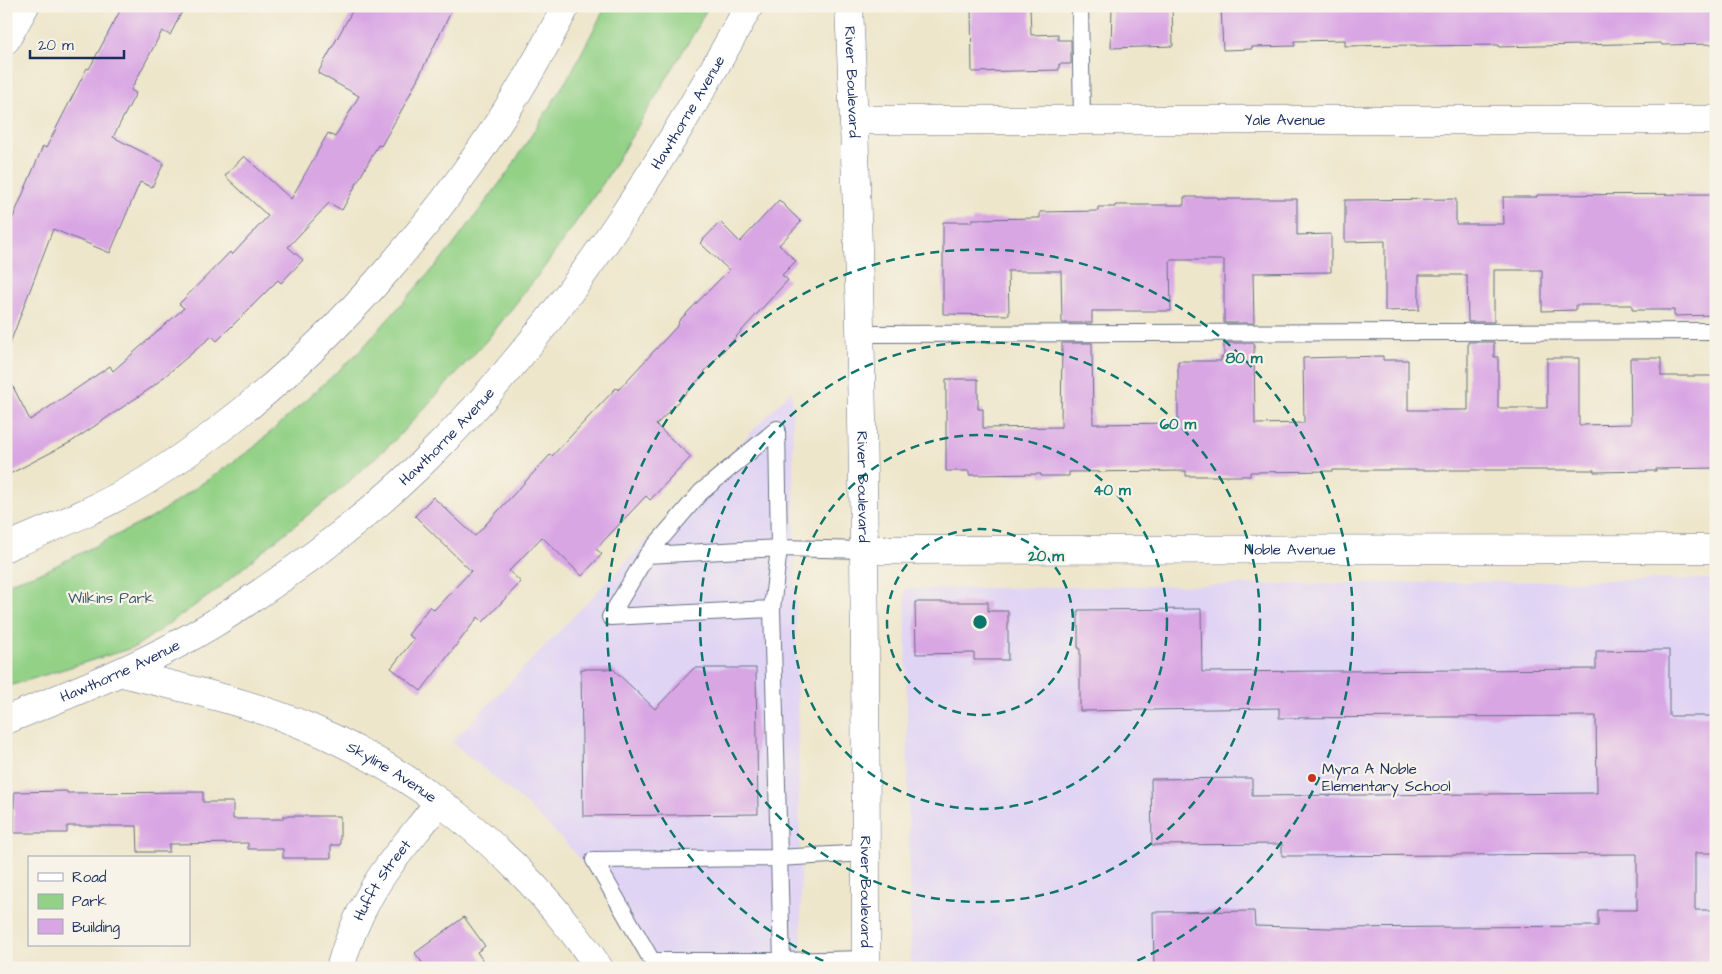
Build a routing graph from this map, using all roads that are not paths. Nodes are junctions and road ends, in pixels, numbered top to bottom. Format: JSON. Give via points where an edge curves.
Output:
{"nodes":[{"id":1,"x":24,"y":6,"type":"edge"},
{"id":2,"x":566,"y":6,"type":"edge"},
{"id":3,"x":749,"y":6,"type":"edge"},
{"id":4,"x":849,"y":6,"type":"edge"},
{"id":5,"x":1080,"y":6,"type":"edge"},
{"id":6,"x":6,"y":40,"type":"edge"},
{"id":7,"x":854,"y":120,"type":"junction"},
{"id":8,"x":1082,"y":120,"type":"junction"},
{"id":9,"x":1716,"y":120,"type":"edge"},
{"id":10,"x":1716,"y":331,"type":"edge"},
{"id":11,"x":860,"y":334,"type":"junction"},
{"id":12,"x":6,"y":547,"type":"edge"},
{"id":13,"x":779,"y":548,"type":"junction"},
{"id":14,"x":1716,"y":549,"type":"edge"},
{"id":15,"x":865,"y":550,"type":"junction"},
{"id":16,"x":647,"y":555,"type":"junction"},
{"id":17,"x":772,"y":609,"type":"junction"},
{"id":18,"x":122,"y":672,"type":"junction"},
{"id":19,"x":6,"y":720,"type":"edge"},
{"id":20,"x":439,"y":802,"type":"junction"},
{"id":21,"x":866,"y":853,"type":"junction"},
{"id":22,"x":778,"y":858,"type":"junction"},
{"id":23,"x":866,"y":963,"type":"edge"},
{"id":24,"x":653,"y":964,"type":"edge"},
{"id":25,"x":781,"y":964,"type":"edge"},
{"id":26,"x":340,"y":968,"type":"edge"},
{"id":27,"x":599,"y":968,"type":"edge"}],
"edges":[{"from":1,"to":6,"type":"street"},
{"from":2,"to":12,"type":"street","via":[[504,114],[452,189],[396,260],[334,327],[268,390],[204,441],[145,481],[70,520]]},
{"from":3,"to":18,"type":"street","name":"Hawthorne Avenue","via":[[644,186],[582,276],[474,410],[418,467],[336,539],[278,582],[211,625]]},
{"from":4,"to":7,"type":"street","name":"River Boulevard"},
{"from":5,"to":8,"type":"lane"},
{"from":7,"to":8,"type":"street","name":"Yale Avenue"},
{"from":7,"to":11,"type":"street","name":"River Boulevard"},
{"from":8,"to":9,"type":"street","name":"Yale Avenue"},
{"from":10,"to":11,"type":"lane"},
{"from":11,"to":15,"type":"street","name":"River Boulevard"},
{"from":13,"to":15,"type":"lane"},
{"from":13,"to":16,"type":"lane"},
{"from":13,"to":16,"type":"lane","via":[[777,429],[701,492]]},
{"from":13,"to":17,"type":"lane"},
{"from":14,"to":15,"type":"street","name":"Noble Avenue"},
{"from":15,"to":21,"type":"street","name":"River Boulevard"},
{"from":16,"to":17,"type":"lane","via":[[610,617]]},
{"from":17,"to":22,"type":"lane"},
{"from":18,"to":19,"type":"street","name":"Hawthorne Avenue"},
{"from":18,"to":20,"type":"street","name":"Skyline Avenue","via":[[242,703],[308,727],[371,758]]},
{"from":20,"to":26,"type":"street","name":"Hufft Street","via":[[370,896],[350,936]]},
{"from":20,"to":27,"type":"street","name":"Skyline Avenue","via":[[505,856],[553,907]]},
{"from":21,"to":22,"type":"lane"},
{"from":21,"to":23,"type":"street","name":"River Boulevard"},
{"from":22,"to":24,"type":"lane","via":[[594,860]]},
{"from":22,"to":25,"type":"lane"},
{"from":23,"to":25,"type":"lane"},
{"from":24,"to":25,"type":"lane"}]}
